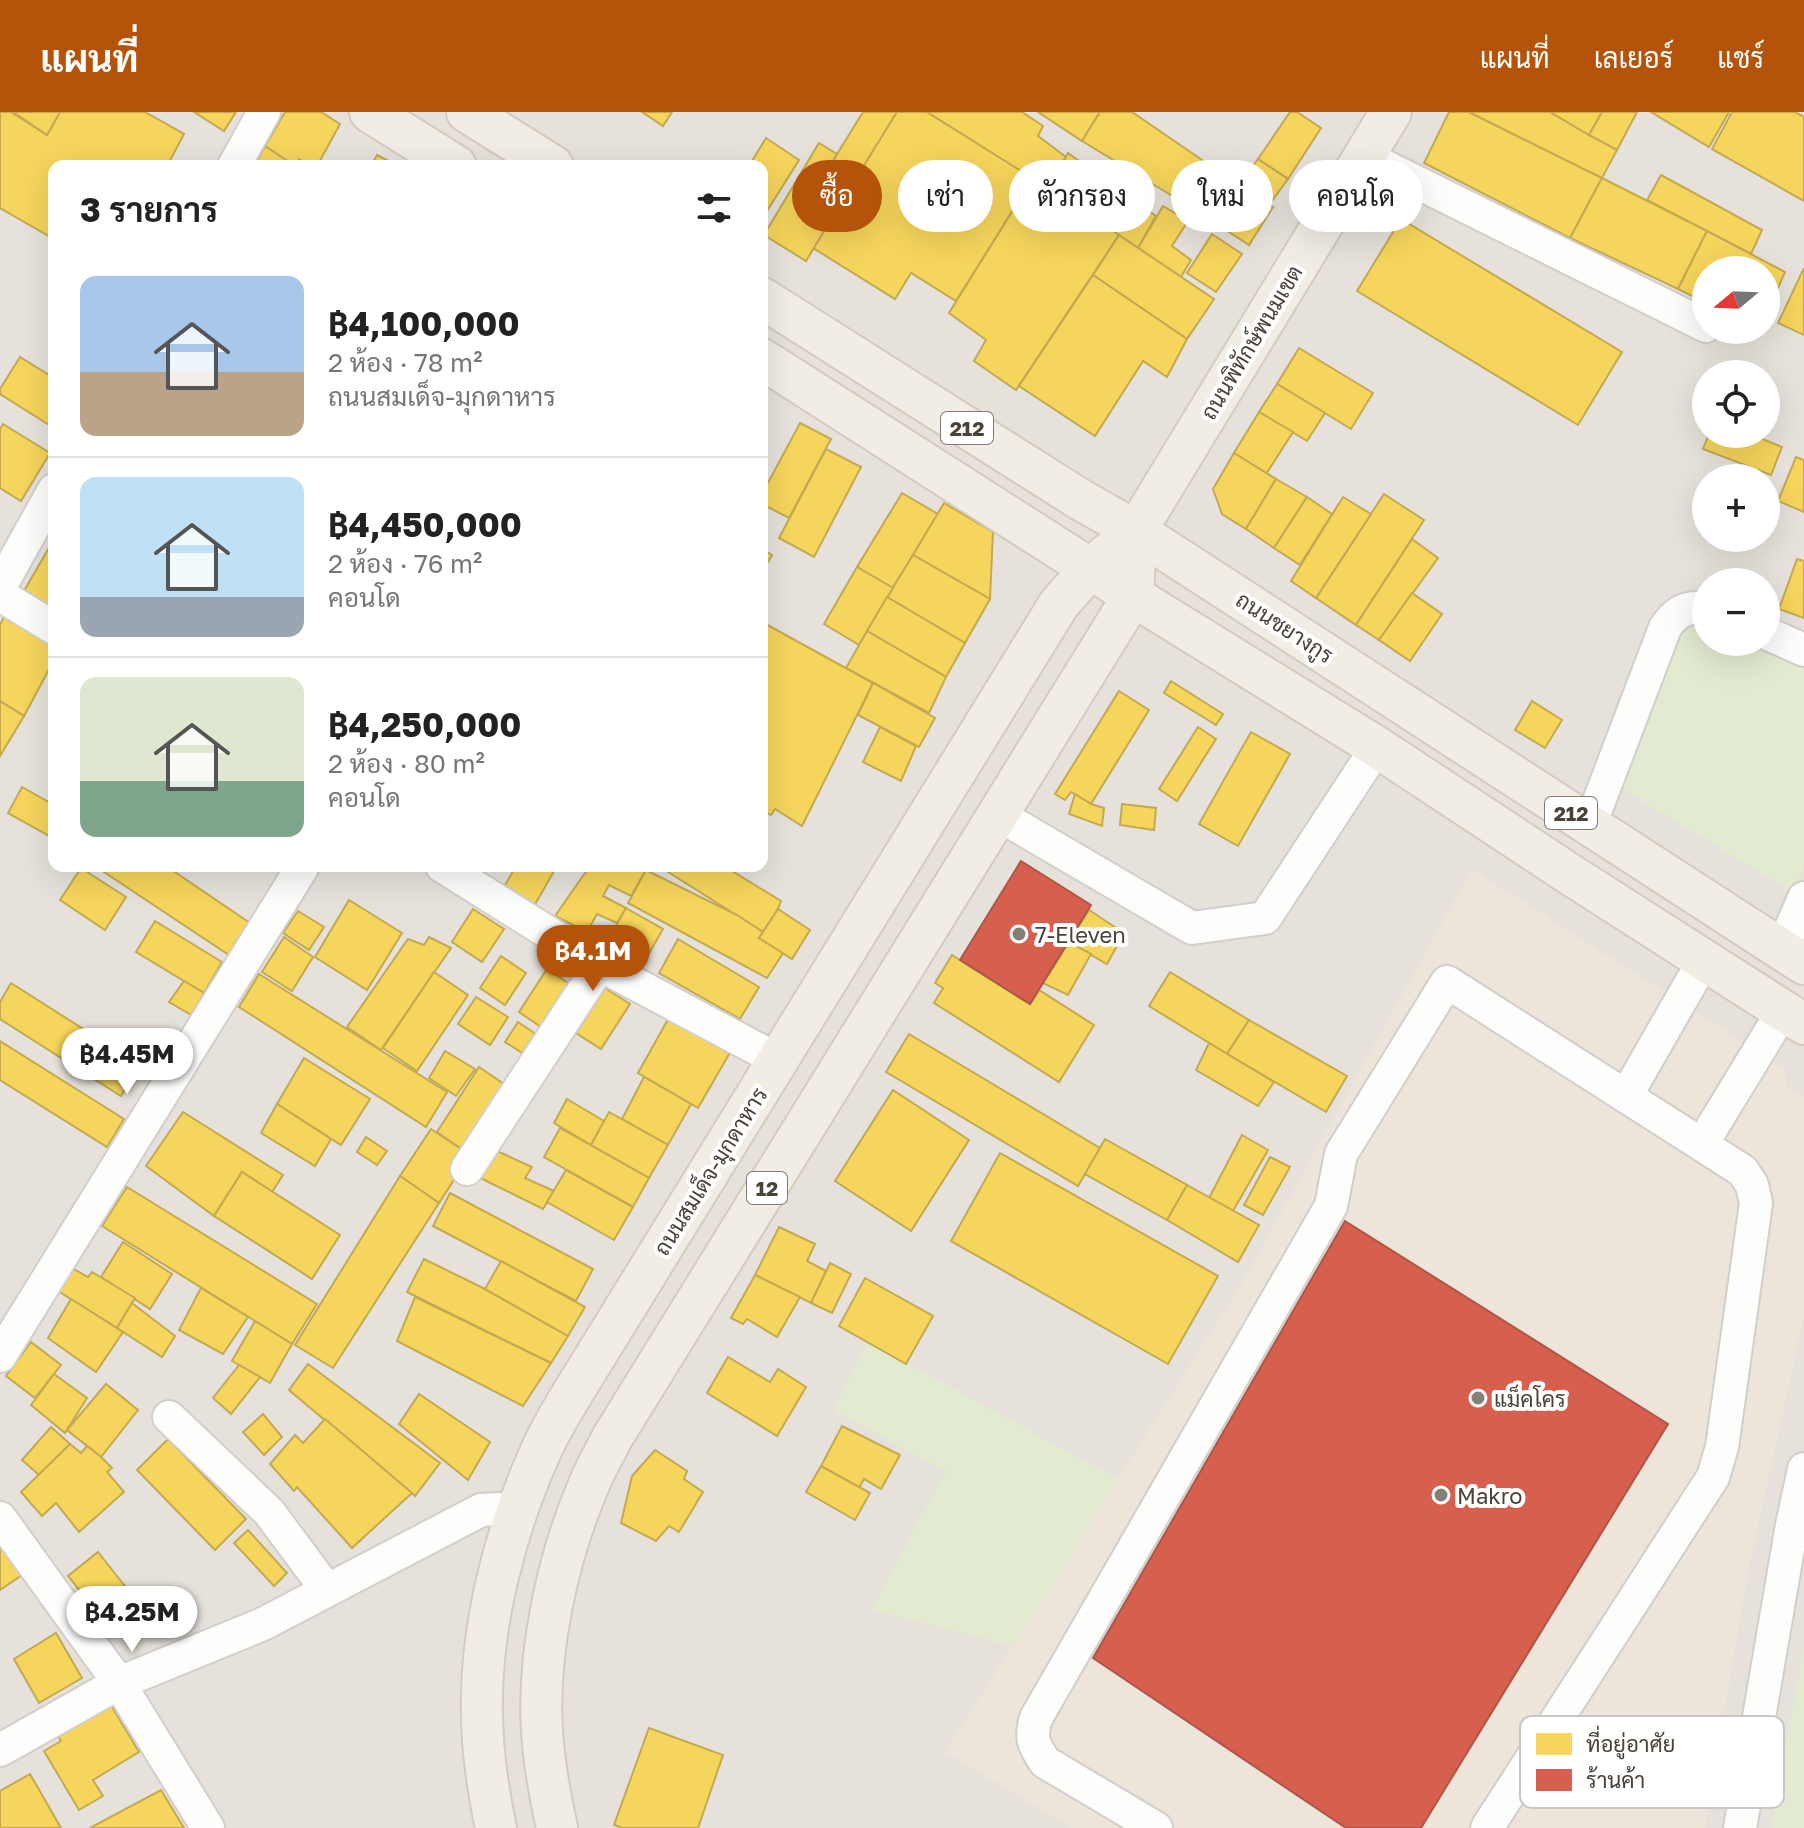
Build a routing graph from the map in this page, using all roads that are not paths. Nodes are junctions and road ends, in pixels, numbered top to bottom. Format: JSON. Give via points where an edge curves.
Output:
{"nodes":[{"id":1,"x":264,"y":112,"type":"edge"},
{"id":2,"x":370,"y":112,"type":"edge"},
{"id":3,"x":467,"y":112,"type":"edge"},
{"id":4,"x":1391,"y":112,"type":"edge"},
{"id":5,"x":1364,"y":156,"type":"junction"},
{"id":6,"x":237,"y":160,"type":"edge"},
{"id":7,"x":446,"y":160,"type":"edge"},
{"id":8,"x":543,"y":160,"type":"edge"},
{"id":9,"x":768,"y":302,"type":"edge"},
{"id":10,"x":1692,"y":319,"type":"edge"},
{"id":11,"x":768,"y":363,"type":"edge"},
{"id":12,"x":48,"y":501,"type":"edge"},
{"id":13,"x":1136,"y":531,"type":"junction"},
{"id":14,"x":1091,"y":568,"type":"junction"},
{"id":15,"x":0,"y":587,"type":"edge"},
{"id":16,"x":0,"y":595,"type":"edge"},
{"id":17,"x":1133,"y":596,"type":"junction"},
{"id":18,"x":1692,"y":607,"type":"edge"},
{"id":19,"x":48,"y":624,"type":"edge"},
{"id":20,"x":1780,"y":639,"type":"edge"},
{"id":21,"x":1804,"y":650,"type":"edge"},
{"id":22,"x":1377,"y":747,"type":"junction"},
{"id":23,"x":997,"y":814,"type":"junction"},
{"id":24,"x":1590,"y":825,"type":"junction"},
{"id":25,"x":299,"y":872,"type":"edge"},
{"id":26,"x":452,"y":872,"type":"edge"},
{"id":27,"x":1804,"y":898,"type":"edge"},
{"id":28,"x":1793,"y":956,"type":"edge"},
{"id":29,"x":1704,"y":960,"type":"junction"},
{"id":30,"x":600,"y":965,"type":"junction"},
{"id":31,"x":1794,"y":1018,"type":"edge"},
{"id":32,"x":778,"y":1060,"type":"junction"},
{"id":33,"x":1626,"y":1096,"type":"junction"},
{"id":34,"x":1702,"y":1144,"type":"junction"},
{"id":35,"x":467,"y":1169,"type":"dead end"},
{"id":36,"x":0,"y":1356,"type":"edge"},
{"id":37,"x":169,"y":1417,"type":"dead end"},
{"id":38,"x":1804,"y":1469,"type":"edge"},
{"id":39,"x":518,"y":1508,"type":"junction"},
{"id":40,"x":0,"y":1518,"type":"edge"},
{"id":41,"x":1798,"y":1530,"type":"edge"},
{"id":42,"x":327,"y":1590,"type":"junction"},
{"id":43,"x":119,"y":1683,"type":"junction"},
{"id":44,"x":1559,"y":1716,"type":"edge"},
{"id":45,"x":1762,"y":1716,"type":"edge"},
{"id":46,"x":0,"y":1750,"type":"edge"},
{"id":47,"x":1520,"y":1777,"type":"edge"},
{"id":48,"x":1744,"y":1808,"type":"edge"},
{"id":49,"x":208,"y":1828,"type":"edge"},
{"id":50,"x":496,"y":1828,"type":"edge"},
{"id":51,"x":557,"y":1828,"type":"edge"},
{"id":52,"x":1156,"y":1828,"type":"edge"},
{"id":53,"x":1487,"y":1828,"type":"edge"},
{"id":54,"x":1740,"y":1828,"type":"edge"}],
"edges":[{"from":1,"to":6,"type":"street"},
{"from":2,"to":7,"type":"main road"},
{"from":3,"to":8,"type":"main road"},
{"from":4,"to":5,"type":"main road","name":"ถนนพิทักษ์พนมเขต"},
{"from":5,"to":10,"type":"street"},
{"from":5,"to":13,"type":"main road","name":"ถนนพิทักษ์พนมเขต"},
{"from":9,"to":13,"type":"main road","name":"ถนนชยางกูร","number":"212"},
{"from":11,"to":14,"type":"main road","number":"212"},
{"from":12,"to":15,"type":"street"},
{"from":13,"to":14,"type":"main road","name":"ถนนสมเด็จ-มุกดาหาร"},
{"from":13,"to":17,"type":"main road"},
{"from":13,"to":24,"type":"main road","name":"ถนนชยางกูร","number":"212"},
{"from":14,"to":17,"type":"main road","number":"212"},
{"from":14,"to":32,"type":"main road","name":"ถนนสมเด็จ-มุกดาหาร","number":"12","via":[[1059,604]]},
{"from":16,"to":19,"type":"street"},
{"from":17,"to":22,"type":"main road","number":"212"},
{"from":17,"to":23,"type":"main road","number":"12"},
{"from":18,"to":24,"type":"street","via":[[1680,611],[1665,628]]},
{"from":20,"to":21,"type":"street"},
{"from":22,"to":23,"type":"street","via":[[1265,918],[1192,928]]},
{"from":22,"to":29,"type":"main road","number":"212"},
{"from":23,"to":51,"type":"main road","number":"12","via":[[591,1479],[558,1575],[543,1675],[542,1730]]},
{"from":24,"to":28,"type":"main road","name":"ถนนชยางกูร","number":"212"},
{"from":25,"to":36,"type":"street"},
{"from":26,"to":30,"type":"street"},
{"from":27,"to":28,"type":"street"},
{"from":29,"to":31,"type":"main road","number":"212"},
{"from":29,"to":33,"type":"street"},
{"from":30,"to":32,"type":"street"},
{"from":30,"to":35,"type":"street"},
{"from":31,"to":34,"type":"street"},
{"from":32,"to":39,"type":"main road","name":"ถนนสมเด็จ-มุกดาหาร","number":"12","via":[[569,1399]]},
{"from":33,"to":34,"type":"street"},
{"from":33,"to":52,"type":"street","via":[[1447,982],[1341,1154],[1331,1206],[1036,1718],[1031,1733],[1045,1762]]},
{"from":34,"to":44,"type":"street","via":[[1743,1171],[1756,1203],[1722,1447],[1713,1477]]},
{"from":37,"to":42,"type":"street","via":[[269,1512]]},
{"from":38,"to":41,"type":"street"},
{"from":39,"to":42,"type":"street","via":[[481,1510]]},
{"from":39,"to":50,"type":"main road","name":"ถนนสมเด็จ-มุกดาหาร","number":"12","via":[[484,1655],[482,1726]]},
{"from":40,"to":43,"type":"street"},
{"from":41,"to":45,"type":"street"},
{"from":42,"to":43,"type":"street","via":[[263,1624]]},
{"from":43,"to":46,"type":"street"},
{"from":43,"to":49,"type":"street"},
{"from":47,"to":53,"type":"street"},
{"from":48,"to":54,"type":"street"}]}
